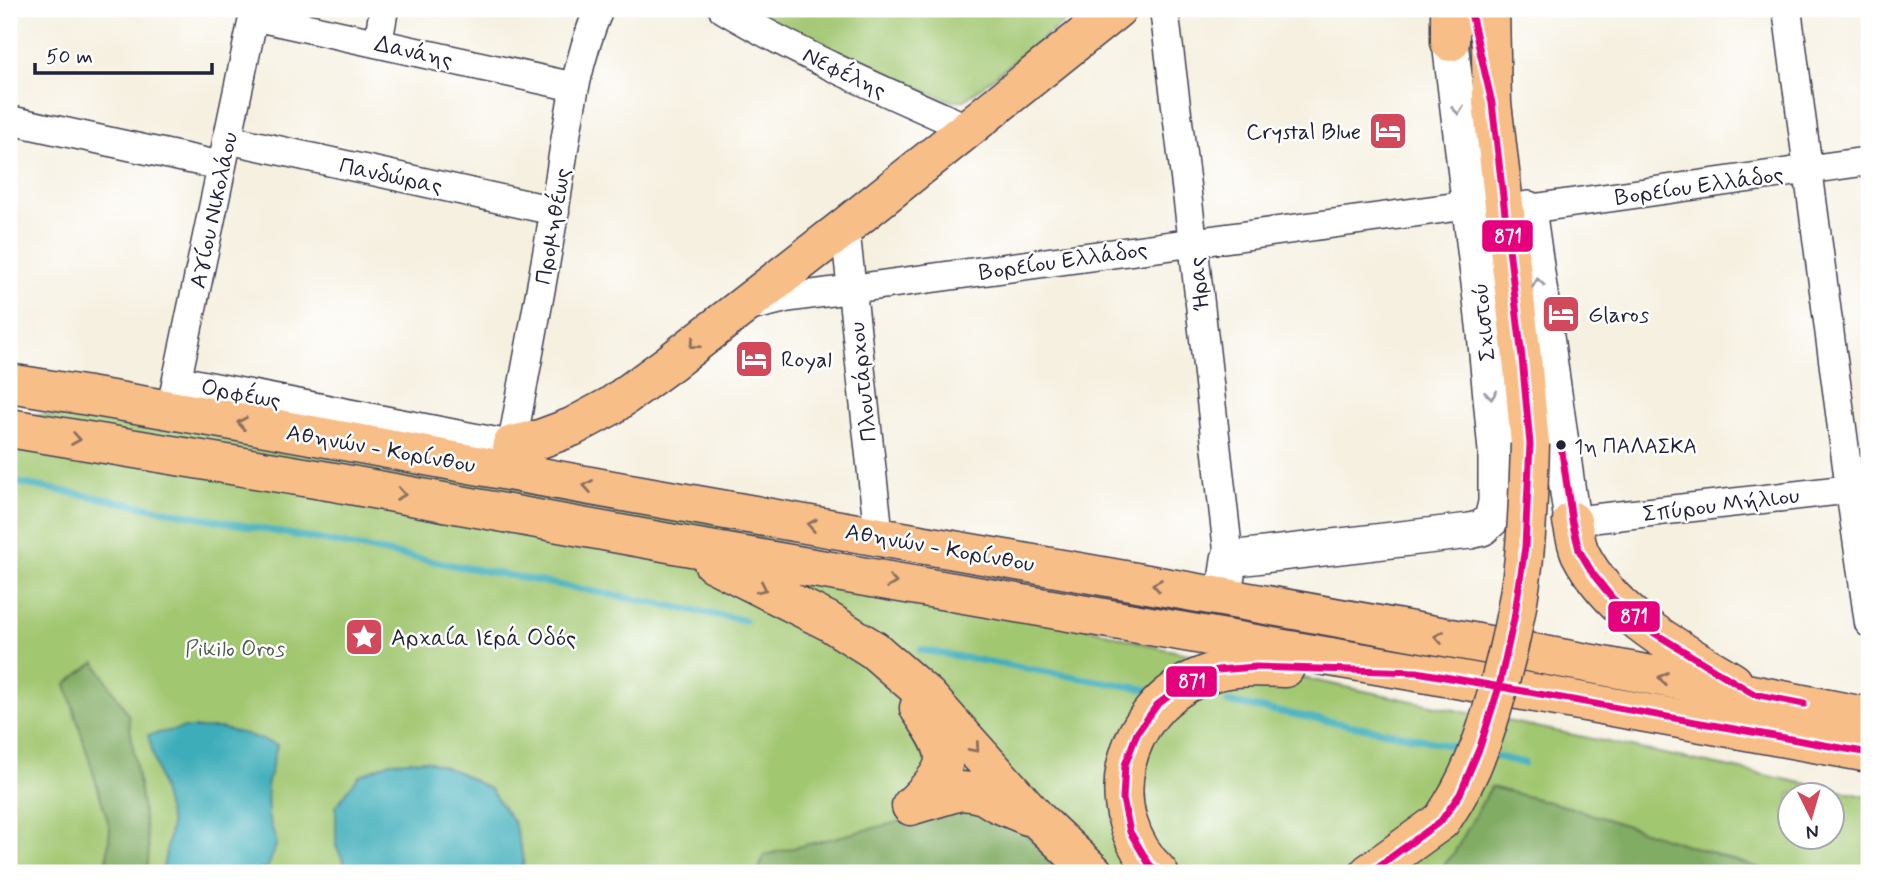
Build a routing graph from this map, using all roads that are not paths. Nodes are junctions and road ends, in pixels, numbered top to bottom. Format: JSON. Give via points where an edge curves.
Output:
{"nodes":[{"id":1,"x":384,"y":9,"type":"edge"},
{"id":2,"x":599,"y":9,"type":"edge"},
{"id":3,"x":723,"y":9,"type":"edge"},
{"id":4,"x":1117,"y":9,"type":"edge"},
{"id":5,"x":1164,"y":9,"type":"edge"},
{"id":6,"x":1470,"y":9,"type":"edge"},
{"id":7,"x":1490,"y":9,"type":"edge"},
{"id":8,"x":1499,"y":9,"type":"edge"},
{"id":9,"x":1787,"y":9,"type":"edge"},
{"id":10,"x":254,"y":12,"type":"edge"},
{"id":11,"x":1450,"y":26,"type":"edge"},
{"id":12,"x":378,"y":43,"type":"junction"},
{"id":13,"x":575,"y":87,"type":"junction"},
{"id":14,"x":1492,"y":103,"type":"junction"},
{"id":15,"x":9,"y":120,"type":"edge"},
{"id":16,"x":969,"y":129,"type":"junction"},
{"id":17,"x":224,"y":152,"type":"junction"},
{"id":18,"x":1869,"y":161,"type":"edge"},
{"id":19,"x":1808,"y":170,"type":"junction"},
{"id":20,"x":1470,"y":205,"type":"junction"},
{"id":21,"x":1528,"y":209,"type":"junction"},
{"id":22,"x":555,"y":211,"type":"junction"},
{"id":23,"x":845,"y":227,"type":"junction"},
{"id":24,"x":1193,"y":243,"type":"junction"},
{"id":25,"x":852,"y":289,"type":"junction"},
{"id":26,"x":740,"y":309,"type":"junction"},
{"id":27,"x":9,"y":383,"type":"edge"},
{"id":28,"x":174,"y":395,"type":"junction"},
{"id":29,"x":9,"y":428,"type":"edge"},
{"id":30,"x":309,"y":435,"type":"junction"},
{"id":31,"x":512,"y":445,"type":"junction"},
{"id":32,"x":1859,"y":488,"type":"edge"},
{"id":33,"x":1572,"y":521,"type":"junction"},
{"id":34,"x":879,"y":537,"type":"junction"},
{"id":35,"x":680,"y":545,"type":"junction"},
{"id":36,"x":1229,"y":559,"type":"junction"},
{"id":37,"x":1224,"y":597,"type":"junction"},
{"id":38,"x":1869,"y":624,"type":"edge"},
{"id":39,"x":874,"y":650,"type":"junction"},
{"id":40,"x":1416,"y":672,"type":"junction"},
{"id":41,"x":1754,"y":695,"type":"junction"},
{"id":42,"x":1869,"y":717,"type":"edge"},
{"id":43,"x":1869,"y":753,"type":"edge"},
{"id":44,"x":1442,"y":819,"type":"junction"},
{"id":45,"x":1038,"y":820,"type":"junction"},
{"id":46,"x":1094,"y":873,"type":"edge"},
{"id":47,"x":1159,"y":873,"type":"edge"},
{"id":48,"x":1369,"y":873,"type":"edge"},
{"id":49,"x":1396,"y":873,"type":"edge"}],
"edges":[{"from":1,"to":12,"type":"street"},
{"from":2,"to":13,"type":"street","name":"Προμηθέως"},
{"from":3,"to":16,"type":"street","name":"Νεφέλης","via":[[766,34]]},
{"from":4,"to":16,"type":"main road"},
{"from":5,"to":24,"type":"street","name":"Ήρας"},
{"from":6,"to":14,"type":"main road","name":"Σχιστού"},
{"from":7,"to":14,"type":"main road","name":"Σχιστού"},
{"from":8,"to":21,"type":"main road"},
{"from":9,"to":19,"type":"street"},
{"from":10,"to":12,"type":"street","name":"Δανάης"},
{"from":10,"to":17,"type":"street","name":"Αγίου Νικολάου"},
{"from":11,"to":20,"type":"street","name":"Σχιστού","one_way":true},
{"from":12,"to":13,"type":"street","name":"Δανάης"},
{"from":13,"to":22,"type":"street","name":"Προμηθέως"},
{"from":14,"to":44,"type":"main road","name":"Σχιστού","bridge":true,"via":[[1530,444],[1525,547],[1499,687],[1460,794]]},
{"from":15,"to":17,"type":"street","name":"Πανδώρας"},
{"from":16,"to":23,"type":"main road"},
{"from":17,"to":22,"type":"street","name":"Πανδώρας"},
{"from":17,"to":28,"type":"street","name":"Αγίου Νικολάου"},
{"from":18,"to":19,"type":"street","name":"Βορείου Ελλάδος"},
{"from":19,"to":21,"type":"street","name":"Βορείου Ελλάδος"},
{"from":19,"to":32,"type":"street"},
{"from":20,"to":24,"type":"street","name":"Βορείου Ελλάδος"},
{"from":20,"to":36,"type":"street","name":"Σχιστού","one_way":true,"via":[[1496,451],[1492,519],[1470,531]]},
{"from":33,"to":21,"type":"street","one_way":true},
{"from":22,"to":31,"type":"street","name":"Προμηθέως"},
{"from":23,"to":25,"type":"street","name":"Πλουτάρχου"},
{"from":23,"to":26,"type":"main road"},
{"from":24,"to":25,"type":"street","name":"Βορείου Ελλάδος"},
{"from":24,"to":36,"type":"street","name":"Ήρας"},
{"from":25,"to":26,"type":"street","name":"Βορείου Ελλάδος"},
{"from":25,"to":34,"type":"street","name":"Πλουτάρχου"},
{"from":26,"to":31,"type":"main road","one_way":true,"via":[[611,406],[572,427]]},
{"from":27,"to":28,"type":"main road","name":"Αθηνών - Κορίνθου"},
{"from":30,"to":28,"type":"main road","name":"Αθηνών - Κορίνθου","one_way":true},
{"from":28,"to":31,"type":"street","name":"Ορφέως"},
{"from":29,"to":35,"type":"main road","name":"Αθηνών - Κορίνθου","one_way":true},
{"from":30,"to":31,"type":"main road"},
{"from":34,"to":30,"type":"main road","name":"Αθηνών - Κορίνθου","one_way":true},
{"from":32,"to":33,"type":"street","name":"Σπύρου Μήλιου"},
{"from":32,"to":38,"type":"street"},
{"from":33,"to":41,"type":"main road","via":[[1579,550],[1612,598],[1651,631]]},
{"from":37,"to":34,"type":"main road","name":"Αθηνών - Κορίνθου","one_way":true},
{"from":35,"to":39,"type":"main road","one_way":true,"via":[[828,621]]},
{"from":35,"to":40,"type":"main road","name":"Αθηνών - Κορίνθου","one_way":true},
{"from":36,"to":37,"type":"street","name":"Ήρας"},
{"from":41,"to":37,"type":"main road","name":"Αθηνών - Κορίνθου","one_way":true},
{"from":39,"to":45,"type":"main road","one_way":true,"via":[[927,696]]},
{"from":39,"to":45,"type":"main road","via":[[921,710],[943,750],[941,774],[911,806],[960,791],[972,792]]},
{"from":40,"to":43,"type":"main road","name":"Αθηνών - Κορίνθου"},
{"from":40,"to":47,"type":"main road","via":[[1236,667],[1199,677],[1167,697],[1138,733],[1123,782],[1130,832]]},
{"from":41,"to":42,"type":"main road","name":"Αθηνών - Κορίνθου"},
{"from":44,"to":48,"type":"main road"},
{"from":44,"to":49,"type":"main road","name":"Σχιστού"},
{"from":45,"to":46,"type":"main road"}]}
